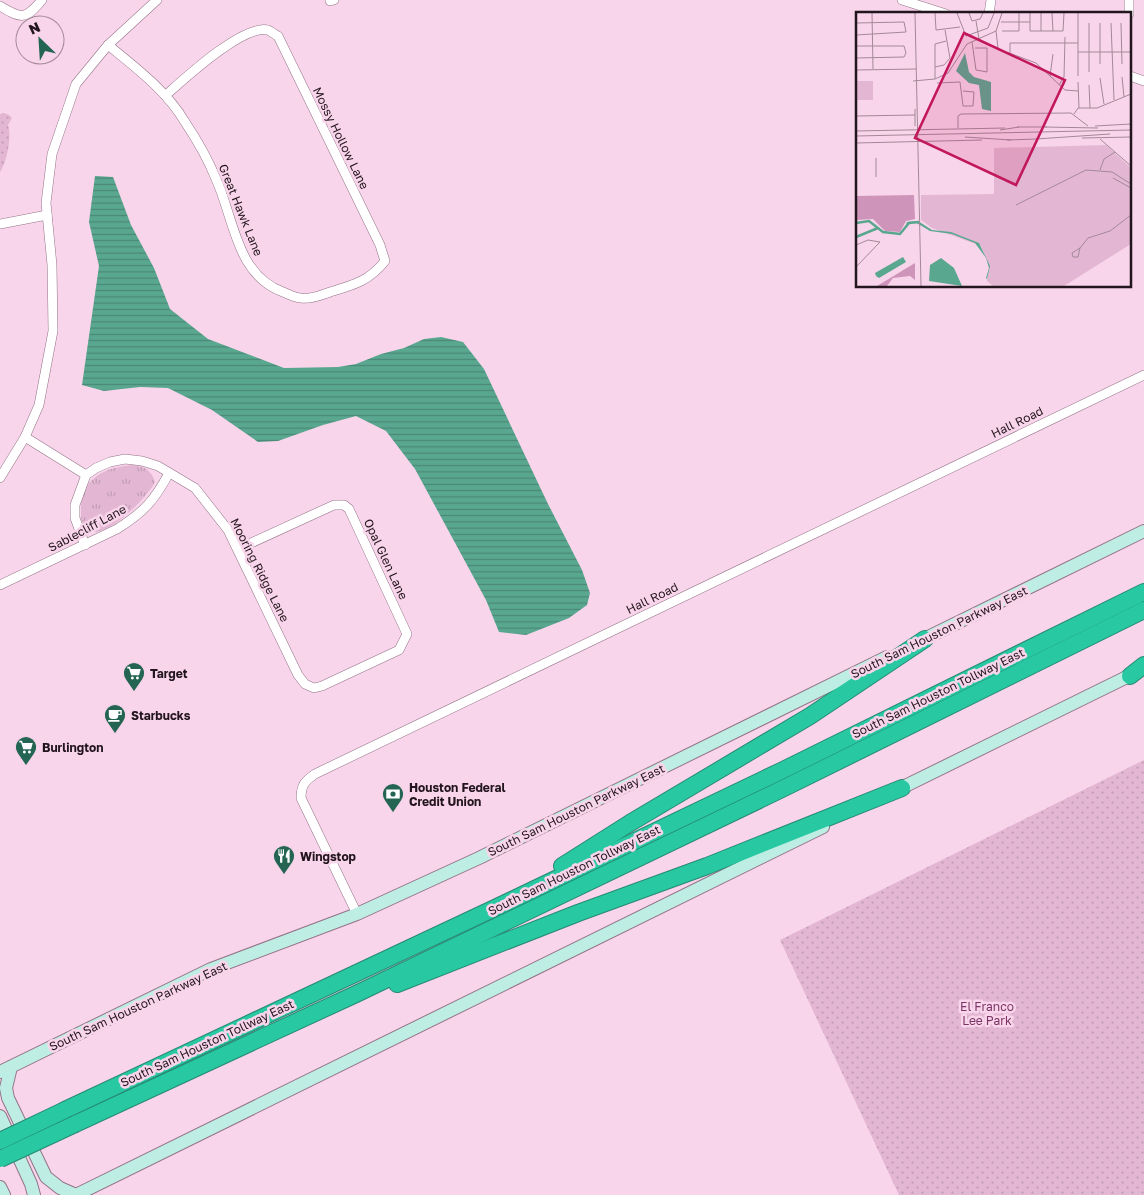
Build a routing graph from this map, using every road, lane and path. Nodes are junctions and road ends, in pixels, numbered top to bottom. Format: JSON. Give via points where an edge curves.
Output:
{"nodes":[{"id":1,"x":42,"y":0,"type":"edge"},
{"id":2,"x":157,"y":0,"type":"edge"},
{"id":3,"x":902,"y":0,"type":"edge"},
{"id":4,"x":0,"y":6,"type":"edge"},
{"id":5,"x":940,"y":12,"type":"edge"},
{"id":6,"x":108,"y":44,"type":"junction"},
{"id":7,"x":1132,"y":77,"type":"edge"},
{"id":8,"x":1144,"y":81,"type":"edge"},
{"id":9,"x":166,"y":96,"type":"junction"},
{"id":10,"x":47,"y":215,"type":"junction"},
{"id":11,"x":0,"y":224,"type":"edge"},
{"id":12,"x":385,"y":261,"type":"joint"},
{"id":13,"x":1144,"y":375,"type":"edge"},
{"id":14,"x":26,"y":437,"type":"junction"},
{"id":15,"x":169,"y":473,"type":"junction"},
{"id":16,"x":86,"y":475,"type":"junction"},
{"id":17,"x":0,"y":478,"type":"edge"},
{"id":18,"x":1144,"y":531,"type":"edge"},
{"id":19,"x":85,"y":544,"type":"junction"},
{"id":20,"x":238,"y":549,"type":"junction"},
{"id":21,"x":0,"y":586,"type":"edge"},
{"id":22,"x":1144,"y":592,"type":"edge"},
{"id":23,"x":1144,"y":610,"type":"edge"},
{"id":24,"x":925,"y":639,"type":"junction"},
{"id":25,"x":1144,"y":665,"type":"edge"},
{"id":26,"x":1137,"y":672,"type":"edge"},
{"id":27,"x":314,"y":688,"type":"joint"},
{"id":28,"x":902,"y":788,"type":"junction"},
{"id":29,"x":496,"y":908,"type":"junction"},
{"id":30,"x":358,"y":914,"type":"junction"},
{"id":31,"x":356,"y":994,"type":"junction"},
{"id":32,"x":5,"y":1069,"type":"edge"},
{"id":33,"x":0,"y":1116,"type":"edge"},
{"id":34,"x":0,"y":1141,"type":"edge"},
{"id":35,"x":0,"y":1159,"type":"edge"},
{"id":36,"x":0,"y":1186,"type":"edge"},
{"id":37,"x":4,"y":1195,"type":"edge"},
{"id":38,"x":34,"y":1195,"type":"edge"},
{"id":39,"x":76,"y":1195,"type":"edge"}],
"edges":[{"from":1,"to":4,"type":"street","via":[[24,16]]},
{"from":2,"to":6,"type":"street"},
{"from":3,"to":5,"type":"street"},
{"from":6,"to":9,"type":"street","name":"Great Hawk Lane"},
{"from":6,"to":10,"type":"street","via":[[76,84],[52,154]]},
{"from":7,"to":8,"type":"street"},
{"from":9,"to":12,"type":"street","name":"Great Hawk Lane","via":[[184,119],[217,180],[237,240],[253,271],[272,288],[302,299],[326,294],[356,284],[375,273]]},
{"from":9,"to":12,"type":"street","name":"Mossy Hollow Lane","via":[[200,64],[240,37],[268,30],[278,36]]},
{"from":10,"to":11,"type":"street"},
{"from":10,"to":14,"type":"street","via":[[54,331],[39,405]]},
{"from":13,"to":30,"type":"street","name":"Hall Road","via":[[315,774],[305,781],[301,798]]},
{"from":14,"to":16,"type":"street"},
{"from":14,"to":17,"type":"street"},
{"from":15,"to":16,"type":"street","name":"Mooring Ridge Lane","via":[[142,461],[125,459],[110,462]]},
{"from":15,"to":19,"type":"street","name":"Sablecliff Lane","via":[[151,503],[135,518]]},
{"from":15,"to":20,"type":"street","name":"Mooring Ridge Lane","via":[[195,488],[228,530]]},
{"from":16,"to":19,"type":"street","via":[[75,505],[75,518]]},
{"from":18,"to":24,"type":"main road","name":"South Sam Houston Parkway East"},
{"from":19,"to":21,"type":"street","name":"Sablecliff Lane"},
{"from":20,"to":27,"type":"street","name":"Mooring Ridge Lane","via":[[298,675],[305,684]]},
{"from":20,"to":27,"type":"street","name":"Opal Glen Lane","via":[[334,505],[344,505],[349,509],[407,634],[399,650]]},
{"from":22,"to":29,"type":"highway","name":"South Sam Houston Tollway East"},
{"from":23,"to":31,"type":"highway","name":"South Sam Houston Tollway East","via":[[782,790]]},
{"from":24,"to":29,"type":"highway","via":[[810,716],[630,823]]},
{"from":24,"to":30,"type":"main road","name":"South Sam Houston Parkway East"},
{"from":25,"to":26,"type":"highway"},
{"from":26,"to":28,"type":"main road"},
{"from":28,"to":31,"type":"highway","via":[[403,983]]},
{"from":28,"to":39,"type":"main road"},
{"from":29,"to":34,"type":"highway","name":"South Sam Houston Tollway East","bridge":true},
{"from":30,"to":32,"type":"main road","name":"South Sam Houston Parkway East","via":[[211,969]]},
{"from":31,"to":35,"type":"highway","name":"South Sam Houston Tollway East","bridge":true},
{"from":32,"to":39,"type":"main road","via":[[8,1098],[46,1177]]},
{"from":33,"to":38,"type":"main road"},
{"from":36,"to":37,"type":"main road"}]}
